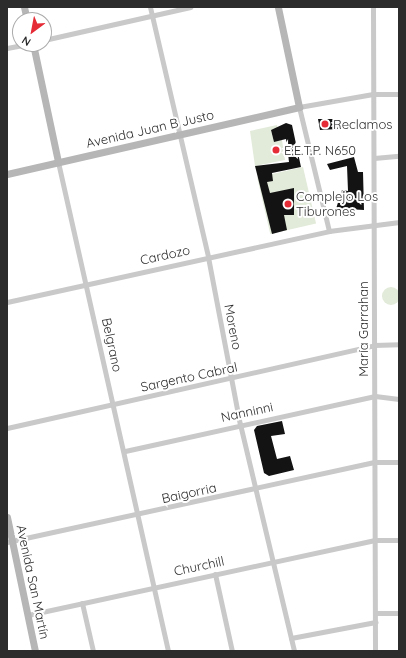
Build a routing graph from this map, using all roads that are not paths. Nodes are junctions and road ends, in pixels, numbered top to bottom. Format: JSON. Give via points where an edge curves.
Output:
{"nodes":[{"id":1,"x":150,"y":7,"type":"edge"},
{"id":2,"x":190,"y":7,"type":"edge"},
{"id":3,"x":278,"y":7,"type":"edge"},
{"id":4,"x":373,"y":7,"type":"edge"},
{"id":5,"x":152,"y":16,"type":"junction"},
{"id":6,"x":52,"y":38,"type":"edge"},
{"id":7,"x":35,"y":52,"type":"edge"},
{"id":8,"x":373,"y":94,"type":"junction"},
{"id":9,"x":399,"y":94,"type":"edge"},
{"id":10,"x":299,"y":107,"type":"junction"},
{"id":11,"x":177,"y":136,"type":"junction"},
{"id":12,"x":399,"y":156,"type":"edge"},
{"id":13,"x":374,"y":158,"type":"junction"},
{"id":14,"x":58,"y":162,"type":"junction"},
{"id":15,"x":7,"y":174,"type":"edge"},
{"id":16,"x":399,"y":222,"type":"edge"},
{"id":17,"x":374,"y":223,"type":"junction"},
{"id":18,"x":329,"y":231,"type":"junction"},
{"id":19,"x":208,"y":257,"type":"junction"},
{"id":20,"x":86,"y":283,"type":"junction"},
{"id":21,"x":7,"y":302,"type":"edge"},
{"id":22,"x":399,"y":344,"type":"edge"},
{"id":23,"x":374,"y":345,"type":"junction"},
{"id":24,"x":232,"y":380,"type":"junction"},
{"id":25,"x":375,"y":396,"type":"junction"},
{"id":26,"x":399,"y":399,"type":"edge"},
{"id":27,"x":113,"y":404,"type":"junction"},
{"id":28,"x":240,"y":424,"type":"junction"},
{"id":29,"x":7,"y":428,"type":"edge"},
{"id":30,"x":125,"y":451,"type":"junction"},
{"id":31,"x":375,"y":462,"type":"junction"},
{"id":32,"x":399,"y":462,"type":"edge"},
{"id":33,"x":255,"y":491,"type":"junction"},
{"id":34,"x":138,"y":515,"type":"junction"},
{"id":35,"x":7,"y":517,"type":"edge"},
{"id":36,"x":375,"y":540,"type":"junction"},
{"id":37,"x":399,"y":540,"type":"edge"},
{"id":38,"x":10,"y":541,"type":"edge"},
{"id":39,"x":272,"y":562,"type":"junction"},
{"id":40,"x":215,"y":574,"type":"junction"},
{"id":41,"x":152,"y":588,"type":"junction"},
{"id":42,"x":82,"y":603,"type":"junction"},
{"id":43,"x":376,"y":613,"type":"junction"},
{"id":44,"x":399,"y":613,"type":"edge"},
{"id":45,"x":28,"y":615,"type":"junction"},
{"id":46,"x":376,"y":622,"type":"junction"},
{"id":47,"x":291,"y":638,"type":"junction"},
{"id":48,"x":35,"y":651,"type":"edge"},
{"id":49,"x":93,"y":651,"type":"edge"},
{"id":50,"x":168,"y":651,"type":"edge"},
{"id":51,"x":232,"y":651,"type":"edge"},
{"id":52,"x":294,"y":651,"type":"edge"},
{"id":53,"x":375,"y":651,"type":"edge"}],
"edges":[{"from":1,"to":5,"type":"street","name":"Moreno"},
{"from":2,"to":5,"type":"street"},
{"from":3,"to":10,"type":"main road"},
{"from":4,"to":8,"type":"street","name":"María Garrahan"},
{"from":5,"to":6,"type":"street"},
{"from":5,"to":11,"type":"street","name":"Moreno"},
{"from":7,"to":14,"type":"main road","name":"Belgrano"},
{"from":8,"to":9,"type":"street"},
{"from":8,"to":10,"type":"street"},
{"from":8,"to":13,"type":"street","name":"María Garrahan"},
{"from":10,"to":11,"type":"main road","name":"Avenida Juan B Justo"},
{"from":10,"to":18,"type":"street"},
{"from":11,"to":14,"type":"main road","name":"Avenida Juan B Justo"},
{"from":11,"to":19,"type":"street","name":"Moreno"},
{"from":12,"to":13,"type":"street"},
{"from":13,"to":17,"type":"street","name":"María Garrahan"},
{"from":14,"to":15,"type":"main road","name":"Avenida Juan B Justo"},
{"from":14,"to":20,"type":"street","name":"Belgrano"},
{"from":16,"to":17,"type":"street","name":"Cardozo"},
{"from":17,"to":18,"type":"street","name":"Cardozo"},
{"from":17,"to":23,"type":"street","name":"María Garrahan"},
{"from":18,"to":19,"type":"street","name":"Cardozo"},
{"from":19,"to":20,"type":"street","name":"Cardozo"},
{"from":19,"to":24,"type":"street","name":"Moreno"},
{"from":20,"to":21,"type":"street","name":"Cardozo"},
{"from":20,"to":27,"type":"street","name":"Belgrano"},
{"from":22,"to":23,"type":"street","name":"Sargento Cabral"},
{"from":23,"to":24,"type":"street","name":"Sargento Cabral"},
{"from":23,"to":25,"type":"street","name":"María Garrahan"},
{"from":24,"to":27,"type":"street","name":"Sargento Cabral"},
{"from":24,"to":28,"type":"street","name":"Moreno"},
{"from":25,"to":26,"type":"street","name":"Nanninni"},
{"from":25,"to":28,"type":"street","name":"Nanninni"},
{"from":25,"to":31,"type":"street","name":"María Garrahan"},
{"from":27,"to":29,"type":"street","name":"Sargento Cabral"},
{"from":27,"to":30,"type":"street","name":"Belgrano"},
{"from":28,"to":30,"type":"street","name":"Nanninni"},
{"from":28,"to":33,"type":"street","name":"Moreno"},
{"from":30,"to":34,"type":"street","name":"Belgrano"},
{"from":31,"to":32,"type":"street","name":"Baigorria"},
{"from":31,"to":33,"type":"street","name":"Baigorria"},
{"from":31,"to":36,"type":"street","name":"María Garrahan"},
{"from":33,"to":34,"type":"street","name":"Baigorria"},
{"from":33,"to":39,"type":"street","name":"Moreno"},
{"from":34,"to":38,"type":"street","name":"Baigorria"},
{"from":34,"to":41,"type":"street","name":"Belgrano"},
{"from":35,"to":38,"type":"main road","name":"Avenida San Martín"},
{"from":36,"to":37,"type":"street","name":"Churchill"},
{"from":36,"to":39,"type":"street","name":"Churchill"},
{"from":36,"to":43,"type":"street","name":"María Garrahan"},
{"from":38,"to":45,"type":"main road","name":"Avenida San Martín"},
{"from":39,"to":40,"type":"street","name":"Churchill"},
{"from":39,"to":47,"type":"street","name":"Moreno"},
{"from":40,"to":41,"type":"street","name":"Churchill"},
{"from":40,"to":51,"type":"street"},
{"from":41,"to":42,"type":"street","name":"Churchill"},
{"from":41,"to":50,"type":"street","name":"Belgrano"},
{"from":42,"to":45,"type":"street","name":"Churchill"},
{"from":42,"to":49,"type":"street"},
{"from":43,"to":44,"type":"street"},
{"from":43,"to":46,"type":"street","name":"María Garrahan"},
{"from":45,"to":48,"type":"main road","name":"Avenida San Martín"},
{"from":46,"to":47,"type":"street"},
{"from":46,"to":53,"type":"street","name":"María Garrahan"},
{"from":47,"to":52,"type":"street","name":"Moreno"}]}
